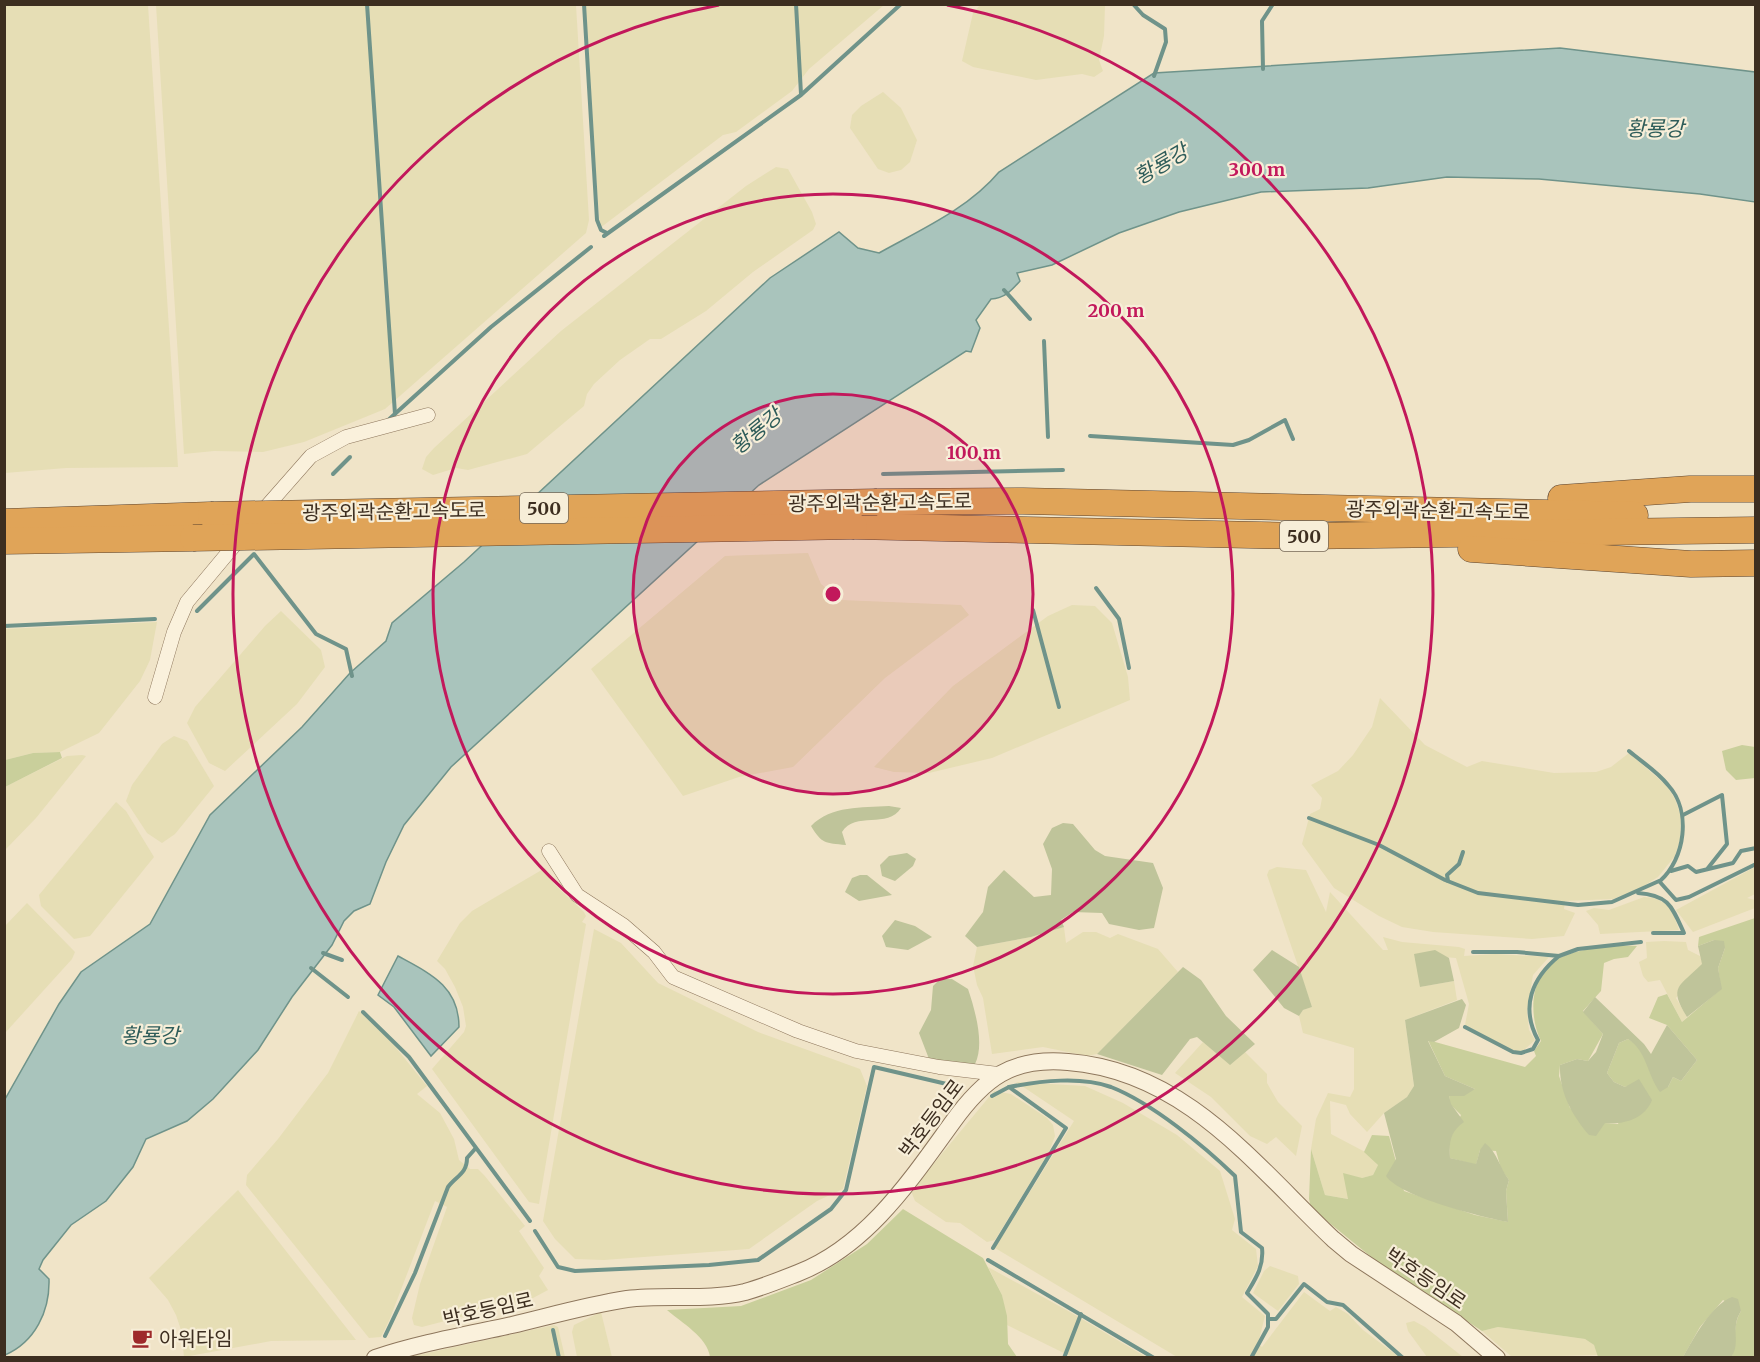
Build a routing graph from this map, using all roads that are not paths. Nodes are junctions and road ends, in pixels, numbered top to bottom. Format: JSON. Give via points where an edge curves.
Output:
{"nodes":[{"id":1,"x":428,"y":415,"type":"dead end"},
{"id":2,"x":1755,"y":489,"type":"edge"},
{"id":3,"x":1401,"y":509,"type":"junction"},
{"id":4,"x":1755,"y":516,"type":"edge"},
{"id":5,"x":4,"y":522,"type":"edge"},
{"id":6,"x":1755,"y":530,"type":"edge"},
{"id":7,"x":1300,"y":536,"type":"junction"},
{"id":8,"x":4,"y":541,"type":"edge"},
{"id":9,"x":1755,"y":563,"type":"edge"},
{"id":10,"x":155,"y":698,"type":"dead end"},
{"id":11,"x":549,"y":851,"type":"dead end"},
{"id":12,"x":998,"y":1074,"type":"junction"},
{"id":13,"x":395,"y":1354,"type":"edge"},
{"id":14,"x":365,"y":1358,"type":"edge"},
{"id":15,"x":373,"y":1358,"type":"edge"},
{"id":16,"x":1497,"y":1358,"type":"edge"}],
"edges":[{"from":1,"to":10,"type":"street","via":[[346,437],[311,456],[188,602],[174,632]]},
{"from":2,"to":3,"type":"highway","via":[[1690,489]]},
{"from":3,"to":4,"type":"highway","name":"광주외곽순환고속도로","number":"500"},
{"from":3,"to":5,"type":"highway","name":"광주외곽순환고속도로","number":"500","bridge":true,"via":[[1035,501],[877,502]]},
{"from":6,"to":7,"type":"highway","name":"광주외곽순환고속도로","number":"500"},
{"from":7,"to":8,"type":"highway","name":"광주외곽순환고속도로","number":"500","bridge":true,"via":[[854,526]]},
{"from":7,"to":9,"type":"highway","via":[[1691,564]]},
{"from":11,"to":12,"type":"street","via":[[577,895],[623,925],[654,952],[673,977],[798,1031],[856,1051]]},
{"from":12,"to":13,"type":"street","name":"박호등임로","via":[[983,1084],[932,1153],[869,1227],[842,1250],[802,1272],[743,1292],[628,1299]]},
{"from":12,"to":16,"type":"street","name":"박호등임로","via":[[1025,1063],[1051,1060],[1129,1073],[1160,1088],[1194,1108],[1224,1133],[1352,1254],[1456,1323]]},
{"from":13,"to":15,"type":"street","name":"박호등임로"},
{"from":14,"to":15,"type":"street","name":"박호등임로"}]}
